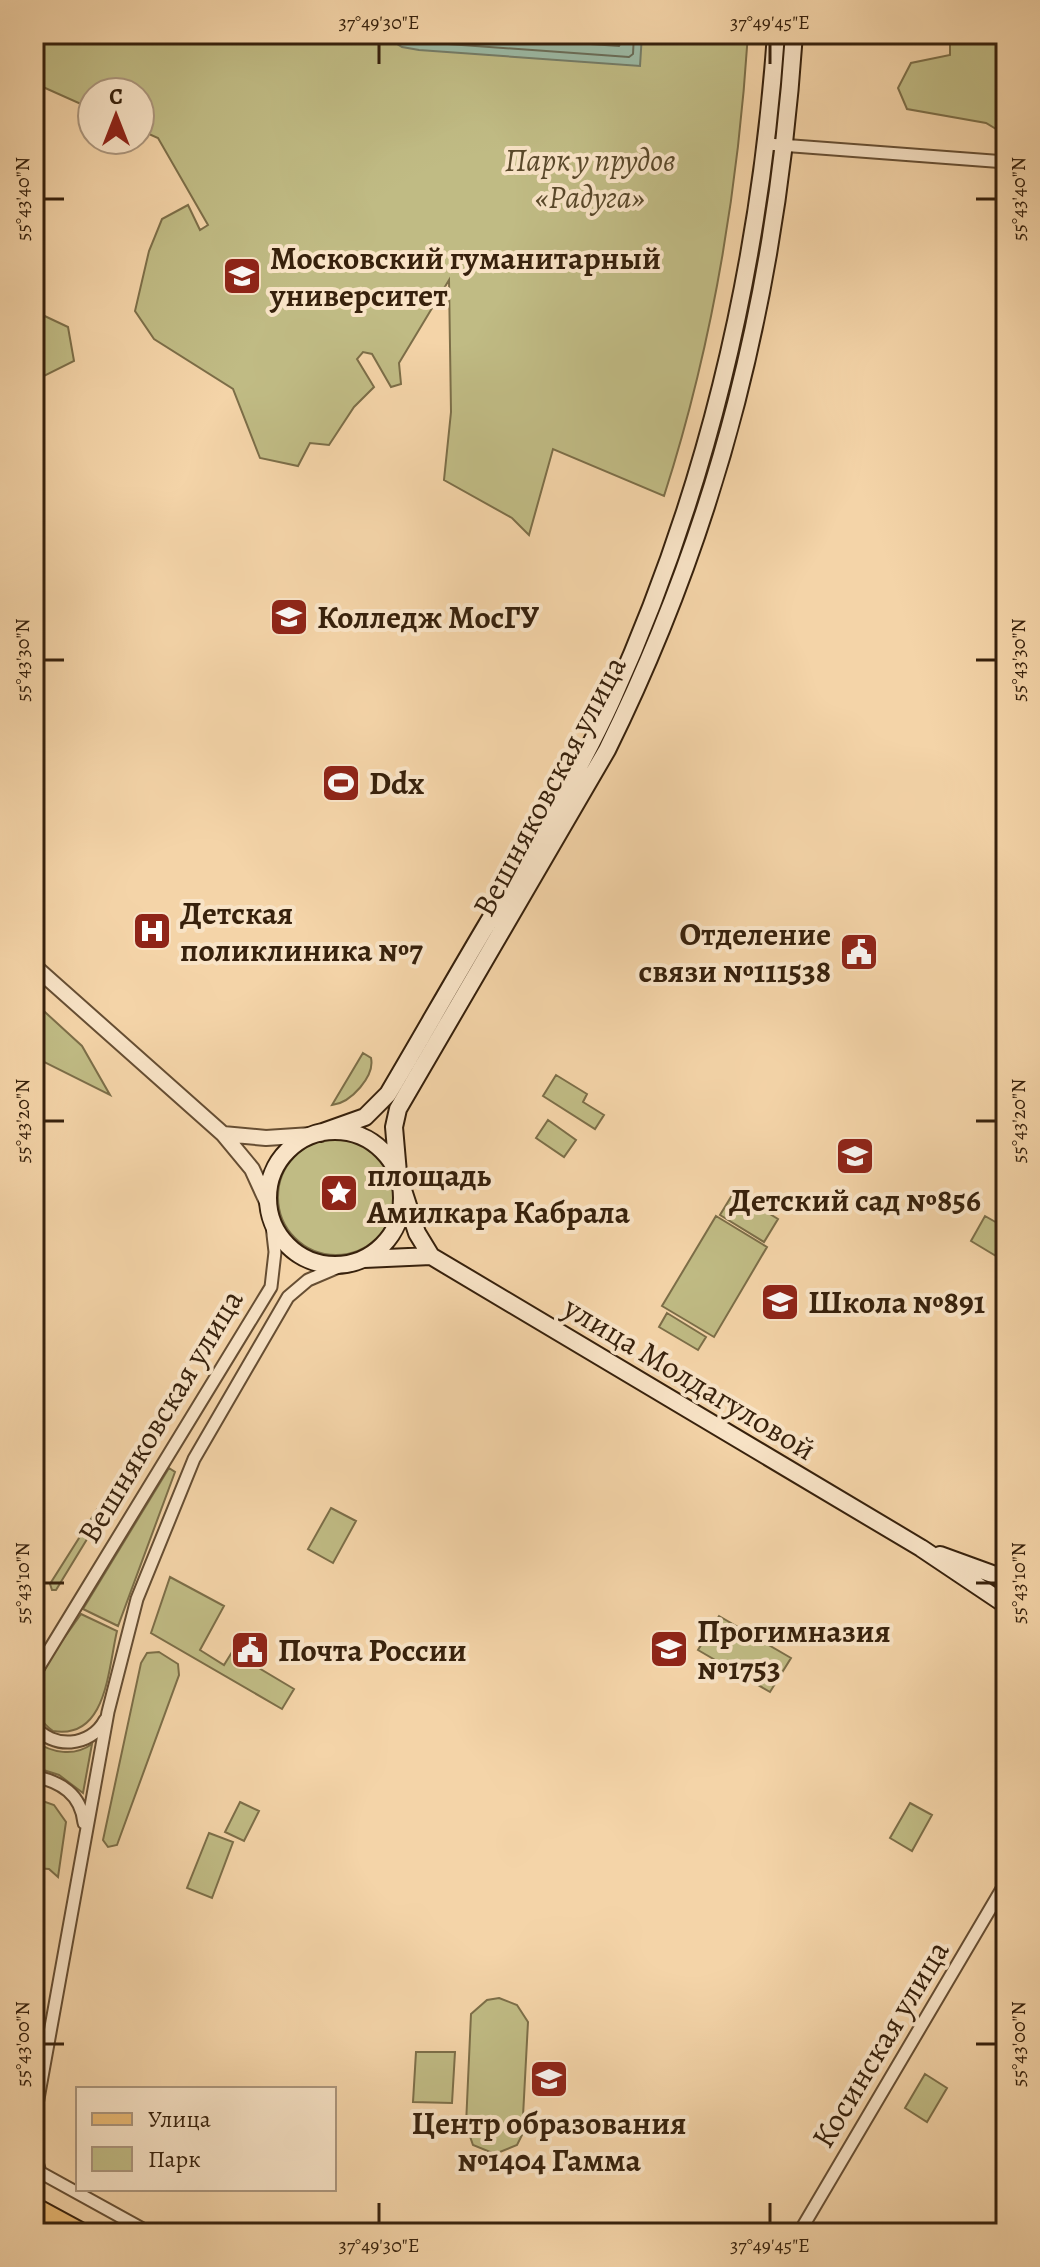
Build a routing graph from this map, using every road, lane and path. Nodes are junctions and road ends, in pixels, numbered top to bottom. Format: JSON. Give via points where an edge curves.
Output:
{"nodes":[{"id":1,"x":776,"y":34,"type":"edge"},
{"id":2,"x":794,"y":34,"type":"edge"},
{"id":3,"x":767,"y":144,"type":"junction"},
{"id":4,"x":785,"y":146,"type":"junction"},
{"id":5,"x":1006,"y":162,"type":"edge"},
{"id":6,"x":759,"y":206,"type":"junction"},
{"id":7,"x":777,"y":209,"type":"junction"},
{"id":8,"x":586,"y":751,"type":"junction"},
{"id":9,"x":602,"y":760,"type":"junction"},
{"id":10,"x":554,"y":829,"type":"junction"},
{"id":11,"x":34,"y":966,"type":"edge"},
{"id":12,"x":223,"y":1134,"type":"junction"},
{"id":13,"x":316,"y":1134,"type":"junction"},
{"id":14,"x":400,"y":1180,"type":"junction"},
{"id":15,"x":270,"y":1211,"type":"junction"},
{"id":16,"x":431,"y":1256,"type":"junction"},
{"id":17,"x":355,"y":1261,"type":"junction"},
{"id":18,"x":921,"y":1548,"type":"junction"},
{"id":19,"x":1001,"y":1577,"type":"edge"},
{"id":20,"x":987,"y":1594,"type":"junction"},
{"id":21,"x":1006,"y":1605,"type":"edge"},
{"id":22,"x":34,"y":1675,"type":"edge"},
{"id":23,"x":108,"y":1712,"type":"junction"},
{"id":24,"x":34,"y":1725,"type":"edge"},
{"id":25,"x":34,"y":1776,"type":"edge"},
{"id":26,"x":82,"y":1851,"type":"junction"},
{"id":27,"x":1006,"y":1882,"type":"edge"},
{"id":28,"x":34,"y":2110,"type":"edge"},
{"id":29,"x":34,"y":2121,"type":"edge"},
{"id":30,"x":34,"y":2153,"type":"edge"},
{"id":31,"x":37,"y":2170,"type":"edge"},
{"id":32,"x":34,"y":2207,"type":"edge"},
{"id":33,"x":82,"y":2233,"type":"edge"},
{"id":34,"x":150,"y":2233,"type":"edge"},
{"id":35,"x":799,"y":2233,"type":"edge"}],
"edges":[{"from":1,"to":3,"type":"main road","name":"Вешняковская улица"},
{"from":2,"to":4,"type":"main road","name":"Вешняковская улица"},
{"from":3,"to":4,"type":"street"},
{"from":3,"to":6,"type":"main road","name":"Вешняковская улица"},
{"from":4,"to":5,"type":"street"},
{"from":4,"to":7,"type":"main road","name":"Вешняковская улица"},
{"from":6,"to":7,"type":"street","via":[[769,199]]},
{"from":6,"to":8,"type":"main road","name":"Вешняковская улица","via":[[738,319],[687,513],[635,646]]},
{"from":7,"to":9,"type":"main road","name":"Вешняковская улица","via":[[756,323],[706,515],[637,690]]},
{"from":8,"to":9,"type":"street","via":[[589,763]]},
{"from":8,"to":10,"type":"main road","name":"Вешняковская улица"},
{"from":9,"to":10,"type":"main road","name":"Вешняковская улица"},
{"from":10,"to":13,"type":"main road","name":"Вешняковская улица","via":[[383,1102],[365,1117]]},
{"from":10,"to":14,"type":"main road","name":"Вешняковская улица","via":[[398,1109],[394,1127]]},
{"from":11,"to":12,"type":"street"},
{"from":12,"to":13,"type":"street"},
{"from":12,"to":15,"type":"street","via":[[252,1169]]},
{"from":13,"to":14,"type":"main road","via":[[341,1132],[373,1142]]},
{"from":13,"to":15,"type":"main road","via":[[286,1152],[275,1166]]},
{"from":14,"to":16,"type":"main road","via":[[417,1233]]},
{"from":14,"to":17,"type":"main road","via":[[401,1209],[395,1227],[386,1242]]},
{"from":15,"to":17,"type":"main road","via":[[280,1236],[306,1258],[328,1264]]},
{"from":15,"to":22,"type":"street","name":"Вешняковская улица","via":[[275,1252],[271,1287]]},
{"from":16,"to":17,"type":"main road"},
{"from":16,"to":18,"type":"main road","name":"улица Молдагуловой"},
{"from":17,"to":23,"type":"street","name":"Вешняковская улица","via":[[308,1280],[288,1297],[194,1459],[137,1599]]},
{"from":18,"to":19,"type":"main road","name":"улица Молдагуловой"},
{"from":18,"to":20,"type":"main road","name":"улица Молдагуловой"},
{"from":19,"to":20,"type":"street","via":[[986,1583]]},
{"from":20,"to":21,"type":"main road","name":"улица Молдагуловой"},
{"from":23,"to":24,"type":"street","name":"Вешняковская улица","via":[[94,1735],[66,1743],[50,1739]]},
{"from":23,"to":26,"type":"street","name":"Вешняковская улица"},
{"from":25,"to":26,"type":"street","name":"Вешняковская улица","via":[[73,1794],[84,1820]]},
{"from":26,"to":28,"type":"street","name":"Вешняковская улица"},
{"from":27,"to":35,"type":"street","name":"Косинская улица"},
{"from":28,"to":29,"type":"street","name":"Вешняковская улица"},
{"from":30,"to":31,"type":"street"},
{"from":31,"to":34,"type":"street"},
{"from":32,"to":33,"type":"main road"}]}
